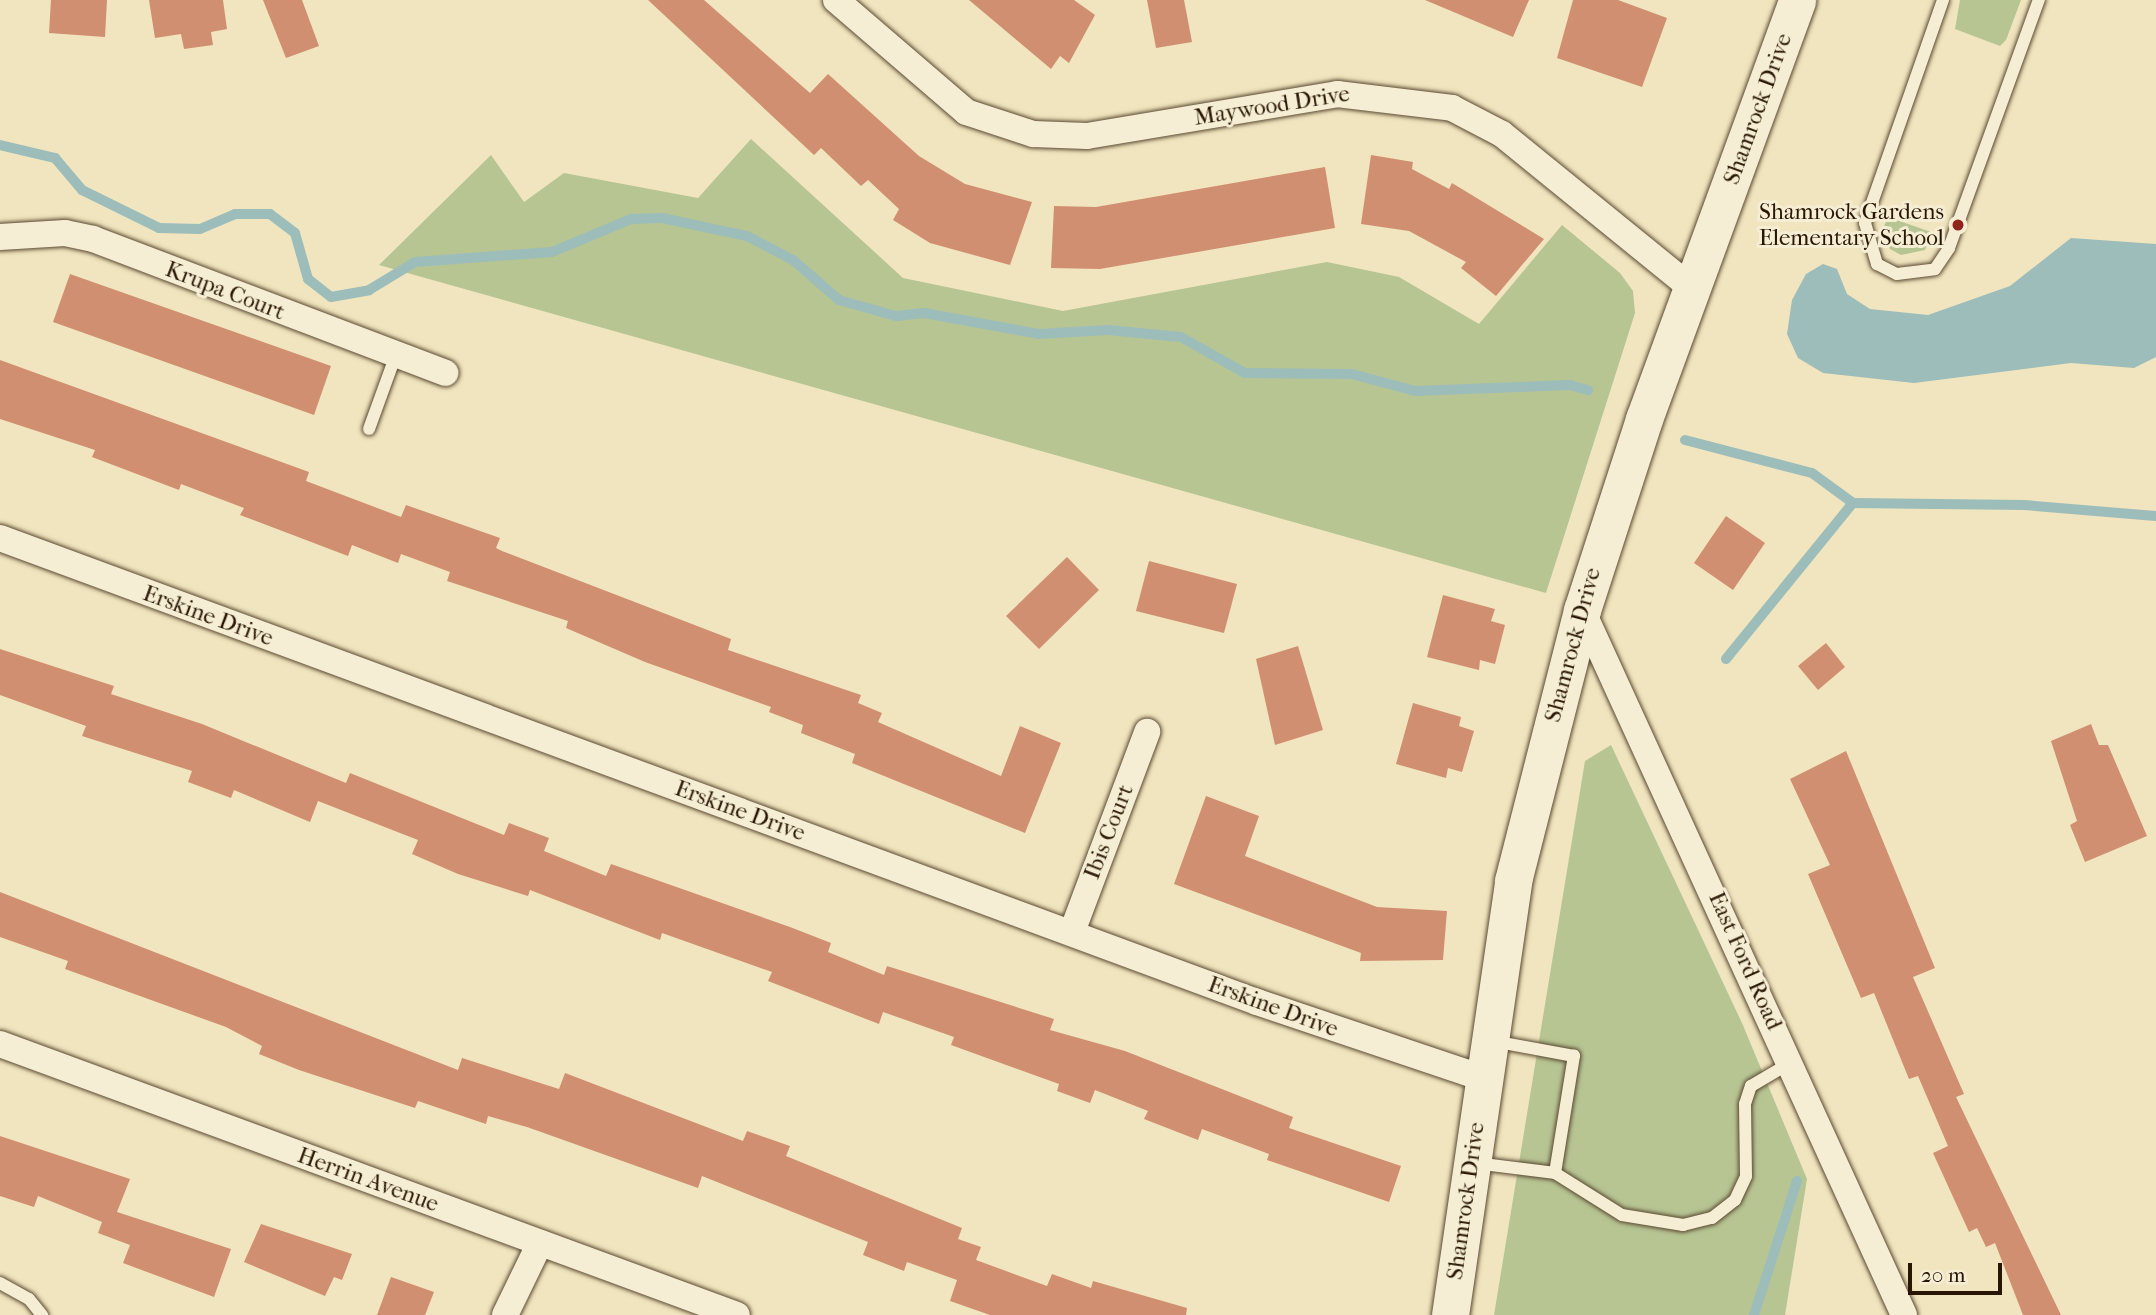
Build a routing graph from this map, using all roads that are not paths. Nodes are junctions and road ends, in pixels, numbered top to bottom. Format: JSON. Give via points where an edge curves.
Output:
{"nodes":[{"id":1,"x":835,"y":0,"type":"edge"},
{"id":2,"x":1797,"y":0,"type":"edge"},
{"id":3,"x":1943,"y":0,"type":"edge"},
{"id":4,"x":2039,"y":0,"type":"edge"},
{"id":5,"x":0,"y":237,"type":"edge"},
{"id":6,"x":1693,"y":289,"type":"junction"},
{"id":7,"x":395,"y":357,"type":"junction"},
{"id":8,"x":445,"y":373,"type":"dead end"},
{"id":9,"x":369,"y":429,"type":"dead end"},
{"id":10,"x":0,"y":538,"type":"edge"},
{"id":11,"x":1582,"y":610,"type":"junction"},
{"id":12,"x":1147,"y":732,"type":"dead end"},
{"id":13,"x":1072,"y":932,"type":"junction"},
{"id":14,"x":1488,"y":1040,"type":"junction"},
{"id":15,"x":0,"y":1044,"type":"edge"},
{"id":16,"x":1791,"y":1062,"type":"junction"},
{"id":17,"x":1483,"y":1078,"type":"junction"},
{"id":18,"x":1471,"y":1163,"type":"junction"},
{"id":19,"x":1555,"y":1173,"type":"junction"},
{"id":20,"x":540,"y":1243,"type":"junction"},
{"id":21,"x":0,"y":1283,"type":"edge"},
{"id":22,"x":42,"y":1315,"type":"edge"},
{"id":23,"x":505,"y":1315,"type":"edge"},
{"id":24,"x":737,"y":1315,"type":"edge"},
{"id":25,"x":1450,"y":1315,"type":"edge"},
{"id":26,"x":1904,"y":1315,"type":"edge"}],
"edges":[{"from":1,"to":6,"type":"street","name":"Maywood Drive","via":[[966,112],[1032,134],[1087,136],[1367,92],[1452,108],[1502,134]]},
{"from":2,"to":6,"type":"street","name":"Shamrock Drive"},
{"from":3,"to":4,"type":"lane","via":[[1865,223],[1877,264],[1897,274],[1935,269],[1948,248]]},
{"from":5,"to":7,"type":"street","name":"Krupa Court","via":[[65,233],[93,239]]},
{"from":6,"to":11,"type":"street","name":"Shamrock Drive"},
{"from":7,"to":8,"type":"street","name":"Krupa Court"},
{"from":7,"to":9,"type":"lane"},
{"from":10,"to":13,"type":"street","name":"Erskine Drive"},
{"from":11,"to":14,"type":"street","name":"Shamrock Drive","via":[[1513,881]]},
{"from":11,"to":16,"type":"street","name":"East Ford Road"},
{"from":12,"to":13,"type":"street","name":"Ibis Court"},
{"from":13,"to":17,"type":"street","name":"Erskine Drive"},
{"from":14,"to":17,"type":"street","name":"Shamrock Drive"},
{"from":14,"to":19,"type":"lane","via":[[1574,1056]]},
{"from":15,"to":20,"type":"street","name":"Herrin Avenue"},
{"from":16,"to":19,"type":"lane","via":[[1751,1086],[1745,1104],[1746,1176],[1735,1200],[1712,1218],[1683,1225],[1622,1215]]},
{"from":16,"to":26,"type":"street","name":"East Ford Road"},
{"from":17,"to":18,"type":"street","name":"Shamrock Drive"},
{"from":18,"to":19,"type":"lane"},
{"from":18,"to":25,"type":"street","name":"Shamrock Drive"},
{"from":20,"to":23,"type":"street"},
{"from":20,"to":24,"type":"street","name":"Herrin Avenue"},
{"from":21,"to":22,"type":"lane","via":[[29,1299]]}]}
